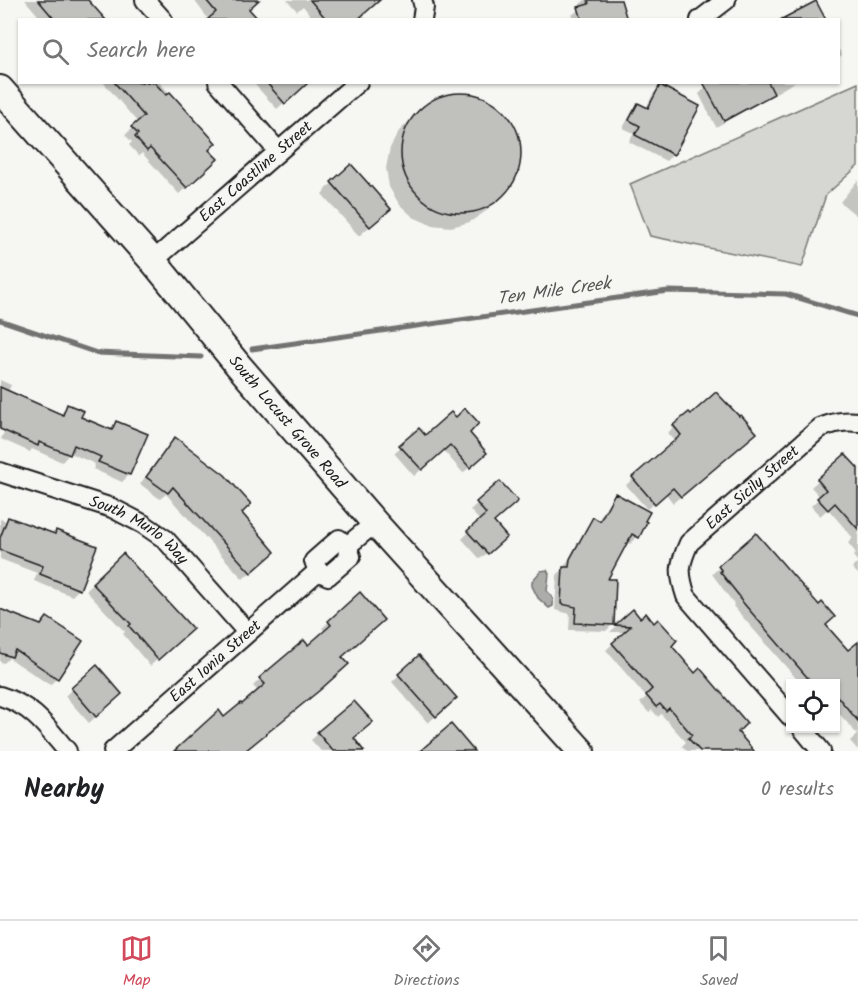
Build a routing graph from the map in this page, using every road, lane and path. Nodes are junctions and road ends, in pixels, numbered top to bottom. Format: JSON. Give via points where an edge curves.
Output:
{"nodes":[{"id":1,"x":146,"y":0,"type":"edge"},
{"id":2,"x":726,"y":0,"type":"edge"},
{"id":3,"x":160,"y":18,"type":"edge"},
{"id":4,"x":703,"y":18,"type":"edge"},
{"id":5,"x":220,"y":84,"type":"edge"},
{"id":6,"x":356,"y":84,"type":"edge"},
{"id":7,"x":0,"y":89,"type":"edge"},
{"id":8,"x":278,"y":152,"type":"junction"},
{"id":9,"x":153,"y":261,"type":"junction"},
{"id":10,"x":854,"y":421,"type":"edge"},
{"id":11,"x":0,"y":472,"type":"edge"},
{"id":12,"x":375,"y":522,"type":"junction"},
{"id":13,"x":248,"y":632,"type":"junction"},
{"id":14,"x":0,"y":696,"type":"edge"},
{"id":15,"x":786,"y":711,"type":"edge"},
{"id":16,"x":805,"y":733,"type":"edge"},
{"id":17,"x":67,"y":751,"type":"edge"},
{"id":18,"x":114,"y":751,"type":"edge"},
{"id":19,"x":581,"y":751,"type":"edge"},
{"id":20,"x":821,"y":751,"type":"edge"}],
"edges":[{"from":1,"to":3,"type":"street"},
{"from":2,"to":4,"type":"street"},
{"from":5,"to":8,"type":"street"},
{"from":6,"to":8,"type":"street","name":"East Coastline Street"},
{"from":7,"to":9,"type":"main road","name":"South Locust Grove Road"},
{"from":8,"to":9,"type":"street","name":"East Coastline Street"},
{"from":9,"to":12,"type":"main road","name":"South Locust Grove Road"},
{"from":10,"to":15,"type":"street","name":"East Sicily Street","via":[[820,428],[689,543],[680,563],[686,596]]},
{"from":11,"to":13,"type":"street","name":"South Murlo Way","via":[[112,508],[143,524],[165,539]]},
{"from":12,"to":13,"type":"street","name":"East Ionia Street","via":[[347,546],[339,539],[314,561],[318,571]]},
{"from":12,"to":19,"type":"main road","name":"South Locust Grove Road"},
{"from":13,"to":18,"type":"street","name":"East Ionia Street"},
{"from":14,"to":17,"type":"street","via":[[35,713]]},
{"from":16,"to":20,"type":"street"}]}
